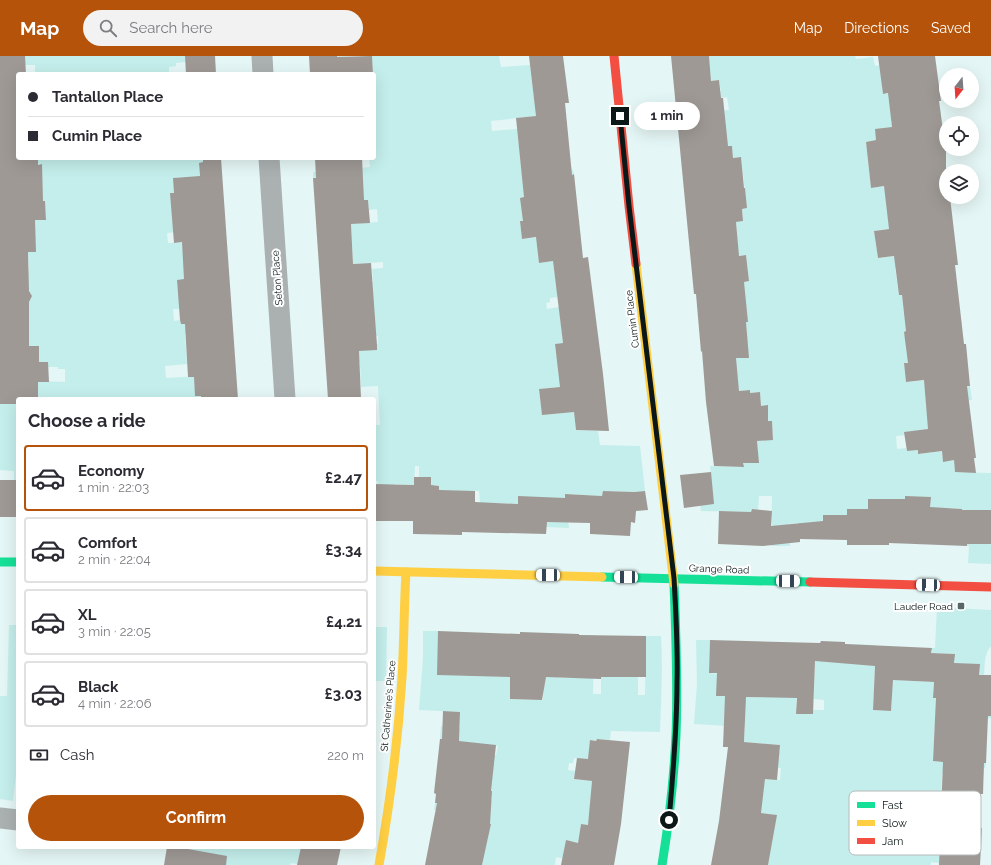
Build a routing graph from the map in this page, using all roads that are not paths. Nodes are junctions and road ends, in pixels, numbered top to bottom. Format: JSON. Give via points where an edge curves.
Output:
{"nodes":[{"id":1,"x":262,"y":56,"type":"edge"},
{"id":2,"x":614,"y":56,"type":"edge"},
{"id":3,"x":263,"y":72,"type":"edge"},
{"id":4,"x":269,"y":160,"type":"edge"},
{"id":5,"x":285,"y":397,"type":"edge"},
{"id":6,"x":0,"y":562,"type":"edge"},
{"id":7,"x":16,"y":562,"type":"edge"},
{"id":8,"x":376,"y":571,"type":"edge"},
{"id":9,"x":406,"y":572,"type":"junction"},
{"id":10,"x":674,"y":578,"type":"junction"},
{"id":11,"x":991,"y":587,"type":"edge"},
{"id":12,"x":0,"y":818,"type":"edge"},
{"id":13,"x":16,"y":820,"type":"edge"},
{"id":14,"x":379,"y":865,"type":"edge"},
{"id":15,"x":662,"y":865,"type":"edge"}],
"edges":[{"from":1,"to":3,"type":"street"},
{"from":2,"to":10,"type":"street","name":"Cumin Place","via":[[629,206]]},
{"from":4,"to":5,"type":"street","name":"Seton Place"},
{"from":6,"to":7,"type":"street"},
{"from":8,"to":9,"type":"street","name":"Grange Road"},
{"from":9,"to":10,"type":"street","name":"Grange Road"},
{"from":9,"to":14,"type":"street","name":"St Catherine's Place","via":[[398,729]]},
{"from":10,"to":11,"type":"street","name":"Grange Road"},
{"from":10,"to":15,"type":"street","name":"Cumin Place","via":[[676,736],[669,820]]},
{"from":12,"to":13,"type":"street"}]}
